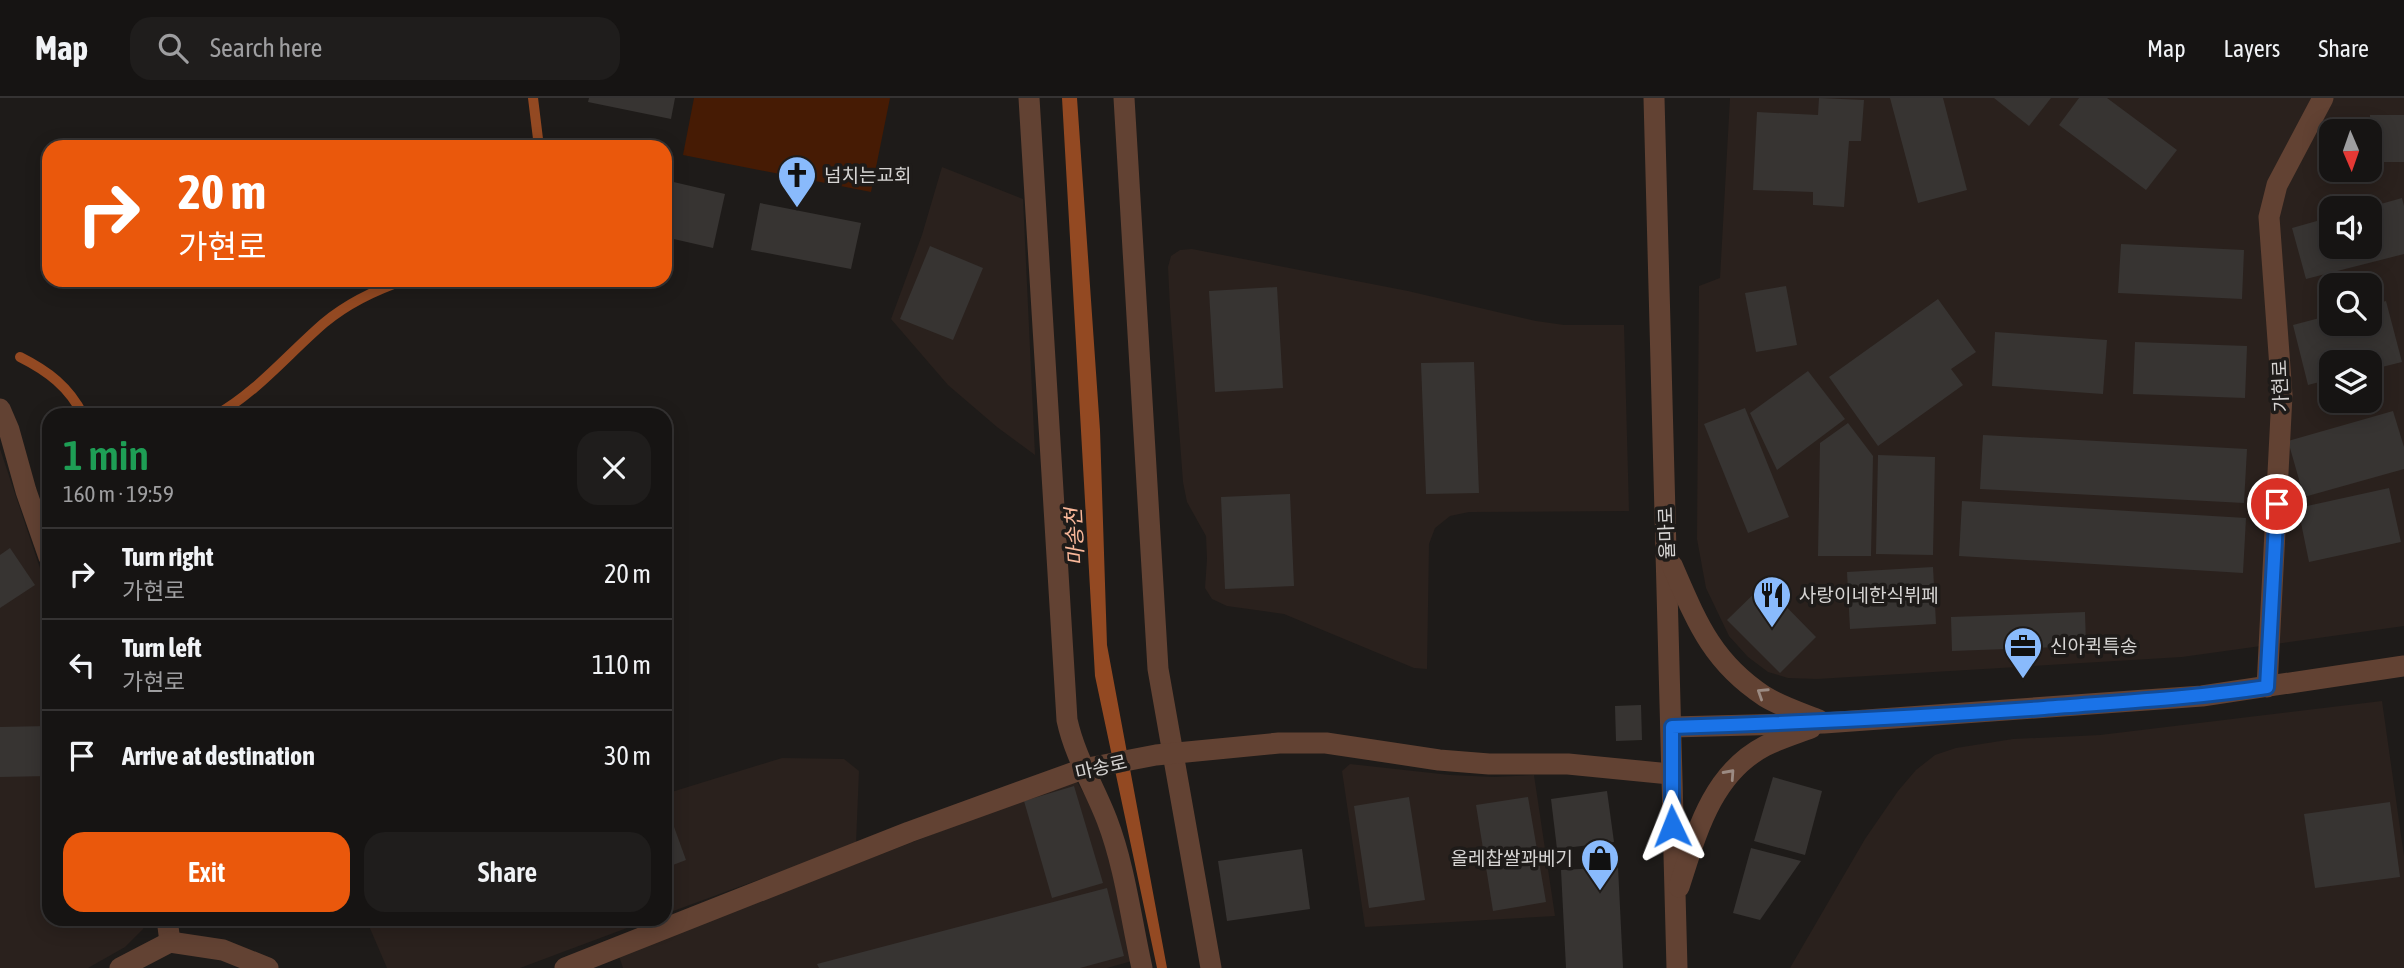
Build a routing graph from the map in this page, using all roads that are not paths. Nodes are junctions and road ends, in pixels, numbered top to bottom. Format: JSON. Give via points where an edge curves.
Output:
{"nodes":[{"id":1,"x":1029,"y":98,"type":"edge"},
{"id":2,"x":1124,"y":98,"type":"edge"},
{"id":3,"x":1654,"y":98,"type":"edge"},
{"id":4,"x":2323,"y":98,"type":"edge"},
{"id":5,"x":0,"y":409,"type":"edge"},
{"id":6,"x":42,"y":537,"type":"edge"},
{"id":7,"x":1667,"y":555,"type":"junction"},
{"id":8,"x":2404,"y":666,"type":"edge"},
{"id":9,"x":2267,"y":687,"type":"junction"},
{"id":10,"x":1824,"y":723,"type":"junction"},
{"id":11,"x":1672,"y":727,"type":"junction"},
{"id":12,"x":1165,"y":754,"type":"junction"},
{"id":13,"x":1091,"y":767,"type":"junction"},
{"id":14,"x":1670,"y":774,"type":"junction"},
{"id":15,"x":1674,"y":903,"type":"junction"},
{"id":16,"x":168,"y":926,"type":"edge"},
{"id":17,"x":671,"y":926,"type":"edge"},
{"id":18,"x":672,"y":926,"type":"edge"},
{"id":19,"x":170,"y":942,"type":"junction"},
{"id":20,"x":120,"y":968,"type":"edge"},
{"id":21,"x":268,"y":968,"type":"edge"},
{"id":22,"x":565,"y":968,"type":"edge"},
{"id":23,"x":1142,"y":968,"type":"edge"},
{"id":24,"x":1211,"y":968,"type":"edge"},
{"id":25,"x":1677,"y":968,"type":"edge"}],
"edges":[{"from":1,"to":13,"type":"street","via":[[1067,720],[1072,745]]},
{"from":2,"to":12,"type":"street"},
{"from":3,"to":7,"type":"street","name":"율마로"},
{"from":4,"to":9,"type":"street","name":"가현로","via":[[2277,185],[2269,217],[2282,395]]},
{"from":5,"to":6,"type":"street"},
{"from":10,"to":7,"type":"street","one_way":true,"via":[[1766,697],[1717,655]]},
{"from":7,"to":11,"type":"street","name":"율마로"},
{"from":8,"to":9,"type":"street"},
{"from":9,"to":10,"type":"street","via":[[2202,696]]},
{"from":10,"to":11,"type":"street"},
{"from":15,"to":10,"type":"street","one_way":true,"via":[[1696,833],[1731,772],[1763,747]]},
{"from":11,"to":14,"type":"street","name":"율마로"},
{"from":12,"to":13,"type":"street","name":"마송로"},
{"from":12,"to":14,"type":"street","name":"마송로","via":[[1326,743],[1451,761],[1568,764]]},
{"from":12,"to":24,"type":"street"},
{"from":13,"to":18,"type":"street","name":"마송로","via":[[909,832]]},
{"from":13,"to":23,"type":"street","via":[[1117,852]]},
{"from":14,"to":15,"type":"street","name":"율마로"},
{"from":15,"to":25,"type":"street","name":"율마로"},
{"from":16,"to":19,"type":"street"},
{"from":17,"to":22,"type":"street","name":"마송로"},
{"from":19,"to":20,"type":"street"},
{"from":19,"to":21,"type":"street","via":[[223,950]]}]}
